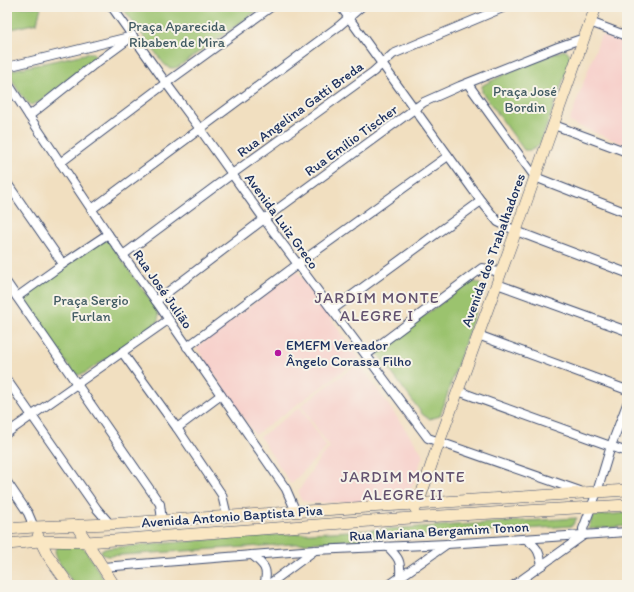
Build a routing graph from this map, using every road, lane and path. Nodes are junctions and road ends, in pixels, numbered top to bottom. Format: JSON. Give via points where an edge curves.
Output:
{"nodes":[{"id":1,"x":112,"y":7,"type":"edge"},
{"id":2,"x":271,"y":7,"type":"edge"},
{"id":3,"x":341,"y":7,"type":"edge"},
{"id":4,"x":361,"y":7,"type":"edge"},
{"id":5,"x":505,"y":7,"type":"edge"},
{"id":6,"x":596,"y":7,"type":"edge"},
{"id":7,"x":349,"y":18,"type":"junction"},
{"id":8,"x":590,"y":22,"type":"junction"},
{"id":9,"x":132,"y":36,"type":"junction"},
{"id":10,"x":627,"y":36,"type":"edge"},
{"id":11,"x":584,"y":38,"type":"junction"},
{"id":12,"x":93,"y":47,"type":"junction"},
{"id":13,"x":383,"y":64,"type":"junction"},
{"id":14,"x":92,"y":66,"type":"junction"},
{"id":15,"x":7,"y":67,"type":"edge"},
{"id":16,"x":7,"y":82,"type":"edge"},
{"id":17,"x":166,"y":83,"type":"junction"},
{"id":18,"x":468,"y":84,"type":"junction"},
{"id":19,"x":414,"y":110,"type":"junction"},
{"id":20,"x":29,"y":116,"type":"junction"},
{"id":21,"x":554,"y":124,"type":"junction"},
{"id":22,"x":200,"y":129,"type":"junction"},
{"id":23,"x":627,"y":152,"type":"edge"},
{"id":24,"x":448,"y":156,"type":"junction"},
{"id":25,"x":60,"y":163,"type":"junction"},
{"id":26,"x":232,"y":174,"type":"junction"},
{"id":27,"x":535,"y":177,"type":"junction"},
{"id":28,"x":7,"y":183,"type":"edge"},
{"id":29,"x":480,"y":201,"type":"junction"},
{"id":30,"x":92,"y":209,"type":"junction"},
{"id":31,"x":627,"y":213,"type":"edge"},
{"id":32,"x":264,"y":219,"type":"junction"},
{"id":33,"x":516,"y":231,"type":"junction"},
{"id":34,"x":108,"y":234,"type":"junction"},
{"id":35,"x":123,"y":255,"type":"junction"},
{"id":36,"x":63,"y":264,"type":"junction"},
{"id":37,"x":298,"y":264,"type":"junction"},
{"id":38,"x":501,"y":273,"type":"junction"},
{"id":39,"x":627,"y":273,"type":"edge"},
{"id":40,"x":7,"y":283,"type":"edge"},
{"id":41,"x":497,"y":284,"type":"junction"},
{"id":42,"x":17,"y":297,"type":"junction"},
{"id":43,"x":156,"y":301,"type":"junction"},
{"id":44,"x":332,"y":310,"type":"junction"},
{"id":45,"x":168,"y":320,"type":"junction"},
{"id":46,"x":627,"y":331,"type":"edge"},
{"id":47,"x":478,"y":335,"type":"junction"},
{"id":48,"x":187,"y":346,"type":"junction"},
{"id":49,"x":122,"y":352,"type":"junction"},
{"id":50,"x":366,"y":355,"type":"junction"},
{"id":51,"x":7,"y":380,"type":"edge"},
{"id":52,"x":77,"y":384,"type":"junction"},
{"id":53,"x":627,"y":390,"type":"edge"},
{"id":54,"x":458,"y":391,"type":"junction"},
{"id":55,"x":221,"y":395,"type":"junction"},
{"id":56,"x":627,"y":404,"type":"edge"},
{"id":57,"x":32,"y":416,"type":"junction"},
{"id":58,"x":176,"y":428,"type":"junction"},
{"id":59,"x":7,"y":432,"type":"edge"},
{"id":60,"x":440,"y":441,"type":"junction"},
{"id":61,"x":611,"y":446,"type":"junction"},
{"id":62,"x":627,"y":452,"type":"edge"},
{"id":63,"x":7,"y":482,"type":"edge"},
{"id":64,"x":627,"y":490,"type":"edge"},
{"id":65,"x":582,"y":492,"type":"junction"},
{"id":66,"x":597,"y":492,"type":"junction"},
{"id":67,"x":418,"y":504,"type":"junction"},
{"id":68,"x":627,"y":505,"type":"edge"},
{"id":69,"x":348,"y":508,"type":"junction"},
{"id":70,"x":591,"y":508,"type":"junction"},
{"id":71,"x":296,"y":512,"type":"junction"},
{"id":72,"x":227,"y":516,"type":"junction"},
{"id":73,"x":424,"y":517,"type":"junction"},
{"id":74,"x":404,"y":519,"type":"junction"},
{"id":75,"x":162,"y":521,"type":"junction"},
{"id":76,"x":349,"y":523,"type":"junction"},
{"id":77,"x":110,"y":524,"type":"junction"},
{"id":78,"x":76,"y":525,"type":"junction"},
{"id":79,"x":34,"y":527,"type":"junction"},
{"id":80,"x":7,"y":529,"type":"edge"},
{"id":81,"x":627,"y":532,"type":"edge"},
{"id":82,"x":584,"y":535,"type":"junction"},
{"id":83,"x":526,"y":539,"type":"junction"},
{"id":84,"x":40,"y":542,"type":"junction"},
{"id":85,"x":87,"y":542,"type":"junction"},
{"id":86,"x":7,"y":544,"type":"edge"},
{"id":87,"x":447,"y":544,"type":"junction"},
{"id":88,"x":388,"y":547,"type":"junction"},
{"id":89,"x":315,"y":550,"type":"junction"},
{"id":90,"x":252,"y":555,"type":"junction"},
{"id":91,"x":542,"y":565,"type":"junction"},
{"id":92,"x":103,"y":567,"type":"junction"},
{"id":93,"x":400,"y":576,"type":"junction"},
{"id":94,"x":69,"y":585,"type":"edge"},
{"id":95,"x":114,"y":585,"type":"edge"},
{"id":96,"x":264,"y":585,"type":"edge"},
{"id":97,"x":268,"y":585,"type":"edge"},
{"id":98,"x":389,"y":585,"type":"edge"},
{"id":99,"x":514,"y":585,"type":"edge"}],
"edges":[{"from":1,"to":9,"type":"street","name":"Avenida Luiz Greco"},
{"from":2,"to":17,"type":"street"},
{"from":3,"to":7,"type":"street"},
{"from":4,"to":7,"type":"street"},
{"from":5,"to":13,"type":"street","name":"Rua Angelina Gatti Breda","via":[[393,54]]},
{"from":6,"to":8,"type":"main road","name":"Avenida dos Trabalhadores"},
{"from":7,"to":13,"type":"street"},
{"from":7,"to":22,"type":"street"},
{"from":8,"to":10,"type":"street"},
{"from":8,"to":11,"type":"main road","name":"Avenida dos Trabalhadores"},
{"from":9,"to":12,"type":"street"},
{"from":9,"to":14,"type":"street"},
{"from":9,"to":17,"type":"street","name":"Avenida Luiz Greco"},
{"from":11,"to":18,"type":"street","name":"Rua Emílio Tischer"},
{"from":11,"to":21,"type":"main road","name":"Avenida dos Trabalhadores"},
{"from":12,"to":14,"type":"street","via":[[98,50],[100,56]]},
{"from":12,"to":15,"type":"street"},
{"from":13,"to":19,"type":"street"},
{"from":13,"to":26,"type":"street","name":"Rua Angelina Gatti Breda"},
{"from":14,"to":20,"type":"street"},
{"from":16,"to":20,"type":"street","name":"Rua José Julião"},
{"from":17,"to":22,"type":"street","name":"Avenida Luiz Greco"},
{"from":17,"to":25,"type":"street"},
{"from":18,"to":19,"type":"street","name":"Rua Emílio Tischer","via":[[424,102]]},
{"from":18,"to":27,"type":"street"},
{"from":19,"to":24,"type":"street"},
{"from":19,"to":32,"type":"street","name":"Rua Emílio Tischer"},
{"from":20,"to":25,"type":"street","name":"Rua José Julião"},
{"from":21,"to":23,"type":"street"},
{"from":21,"to":27,"type":"main road","name":"Avenida dos Trabalhadores"},
{"from":22,"to":26,"type":"street","name":"Avenida Luiz Greco"},
{"from":22,"to":30,"type":"street"},
{"from":24,"to":29,"type":"street"},
{"from":24,"to":37,"type":"street"},
{"from":25,"to":30,"type":"street","name":"Rua José Julião"},
{"from":26,"to":32,"type":"street","name":"Avenida Luiz Greco"},
{"from":26,"to":35,"type":"street","name":"Rua Angelina Gatti Breda"},
{"from":27,"to":31,"type":"street"},
{"from":27,"to":33,"type":"main road","name":"Avenida dos Trabalhadores"},
{"from":28,"to":36,"type":"street"},
{"from":29,"to":33,"type":"street","via":[[498,222]]},
{"from":29,"to":44,"type":"street"},
{"from":30,"to":34,"type":"street","name":"Rua José Julião"},
{"from":32,"to":37,"type":"street","name":"Avenida Luiz Greco"},
{"from":32,"to":43,"type":"street","name":"Rua Emílio Tischer"},
{"from":33,"to":38,"type":"main road","name":"Avenida dos Trabalhadores"},
{"from":33,"to":39,"type":"street"},
{"from":34,"to":35,"type":"street","name":"Rua José Julião"},
{"from":34,"to":36,"type":"street"},
{"from":35,"to":43,"type":"street","name":"Rua José Julião"},
{"from":36,"to":42,"type":"street"},
{"from":37,"to":44,"type":"street","name":"Avenida Luiz Greco"},
{"from":37,"to":48,"type":"street"},
{"from":38,"to":41,"type":"main road","name":"Avenida dos Trabalhadores"},
{"from":38,"to":50,"type":"street","via":[[482,268]]},
{"from":40,"to":42,"type":"street"},
{"from":41,"to":46,"type":"street"},
{"from":41,"to":47,"type":"main road","name":"Avenida dos Trabalhadores"},
{"from":42,"to":52,"type":"street"},
{"from":43,"to":45,"type":"street","name":"Rua José Julião"},
{"from":44,"to":50,"type":"street","name":"Avenida Luiz Greco"},
{"from":45,"to":48,"type":"street","name":"Rua José Julião"},
{"from":45,"to":49,"type":"street"},
{"from":47,"to":53,"type":"street"},
{"from":47,"to":54,"type":"main road","name":"Avenida dos Trabalhadores"},
{"from":48,"to":55,"type":"street","name":"Rua José Julião"},
{"from":49,"to":52,"type":"street"},
{"from":49,"to":58,"type":"street"},
{"from":50,"to":60,"type":"street","name":"Avenida Luiz Greco","via":[[428,438]]},
{"from":51,"to":57,"type":"street"},
{"from":52,"to":57,"type":"street"},
{"from":52,"to":75,"type":"street","via":[[160,504]]},
{"from":54,"to":60,"type":"main road","name":"Avenida dos Trabalhadores"},
{"from":54,"to":61,"type":"street"},
{"from":55,"to":58,"type":"street"},
{"from":55,"to":71,"type":"street","name":"Rua José Julião","via":[[286,489]]},
{"from":56,"to":61,"type":"street"},
{"from":57,"to":59,"type":"street"},
{"from":57,"to":77,"type":"street"},
{"from":58,"to":72,"type":"street","via":[[222,495]]},
{"from":60,"to":65,"type":"street","name":"Avenida Luiz Greco"},
{"from":60,"to":67,"type":"main road","name":"Avenida dos Trabalhadores"},
{"from":61,"to":62,"type":"street"},
{"from":61,"to":66,"type":"street"},
{"from":63,"to":79,"type":"street","via":[[28,513]]},
{"from":64,"to":66,"type":"main road","name":"Avenida Antonio Baptista Piva"},
{"from":65,"to":66,"type":"main road","name":"Avenida Antonio Baptista Piva"},
{"from":65,"to":67,"type":"main road","name":"Avenida Antonio Baptista Piva"},
{"from":66,"to":70,"type":"street"},
{"from":67,"to":69,"type":"main road","name":"Avenida Antonio Baptista Piva"},
{"from":67,"to":73,"type":"main road"},
{"from":67,"to":74,"type":"main road","name":"Avenida dos Trabalhadores"},
{"from":68,"to":70,"type":"main road","name":"Avenida Antonio Baptista Piva"},
{"from":69,"to":71,"type":"main road","name":"Avenida Antonio Baptista Piva"},
{"from":69,"to":76,"type":"main road","via":[[351,514]]},
{"from":70,"to":73,"type":"main road","name":"Avenida Antonio Baptista Piva"},
{"from":70,"to":82,"type":"street","via":[[583,529]]},
{"from":71,"to":72,"type":"main road","name":"Avenida Antonio Baptista Piva"},
{"from":72,"to":75,"type":"main road","name":"Avenida Antonio Baptista Piva"},
{"from":73,"to":74,"type":"main road","name":"Avenida Antonio Baptista Piva"},
{"from":74,"to":76,"type":"main road","name":"Avenida Antonio Baptista Piva"},
{"from":75,"to":77,"type":"main road","name":"Avenida Antonio Baptista Piva"},
{"from":76,"to":85,"type":"main road","name":"Avenida Antonio Baptista Piva"},
{"from":77,"to":78,"type":"main road","name":"Avenida Antonio Baptista Piva"},
{"from":78,"to":79,"type":"main road","name":"Avenida Antonio Baptista Piva"},
{"from":78,"to":85,"type":"main road"},
{"from":79,"to":80,"type":"main road","name":"Avenida Antonio Baptista Piva"},
{"from":79,"to":84,"type":"main road"},
{"from":81,"to":82,"type":"street","name":"Rua Mariana Bergamim Tonon"},
{"from":82,"to":83,"type":"street","name":"Rua Mariana Bergamim Tonon"},
{"from":82,"to":91,"type":"street"},
{"from":83,"to":87,"type":"street","name":"Rua Mariana Bergamim Tonon"},
{"from":83,"to":91,"type":"street","via":[[540,553]]},
{"from":84,"to":85,"type":"main road","name":"Avenida Antonio Baptista Piva"},
{"from":84,"to":86,"type":"main road","name":"Avenida Antonio Baptista Piva"},
{"from":84,"to":94,"type":"main road"},
{"from":85,"to":92,"type":"main road"},
{"from":87,"to":88,"type":"street","name":"Rua Mariana Bergamim Tonon"},
{"from":87,"to":93,"type":"street"},
{"from":88,"to":89,"type":"street","name":"Rua Mariana Bergamim Tonon"},
{"from":88,"to":93,"type":"street","via":[[401,564]]},
{"from":89,"to":90,"type":"street","name":"Rua Mariana Bergamim Tonon"},
{"from":89,"to":97,"type":"street"},
{"from":90,"to":92,"type":"street","name":"Rua Mariana Bergamim Tonon"},
{"from":90,"to":96,"type":"street","via":[[266,569]]},
{"from":91,"to":99,"type":"street"},
{"from":92,"to":95,"type":"main road"},
{"from":93,"to":98,"type":"street"}]}
